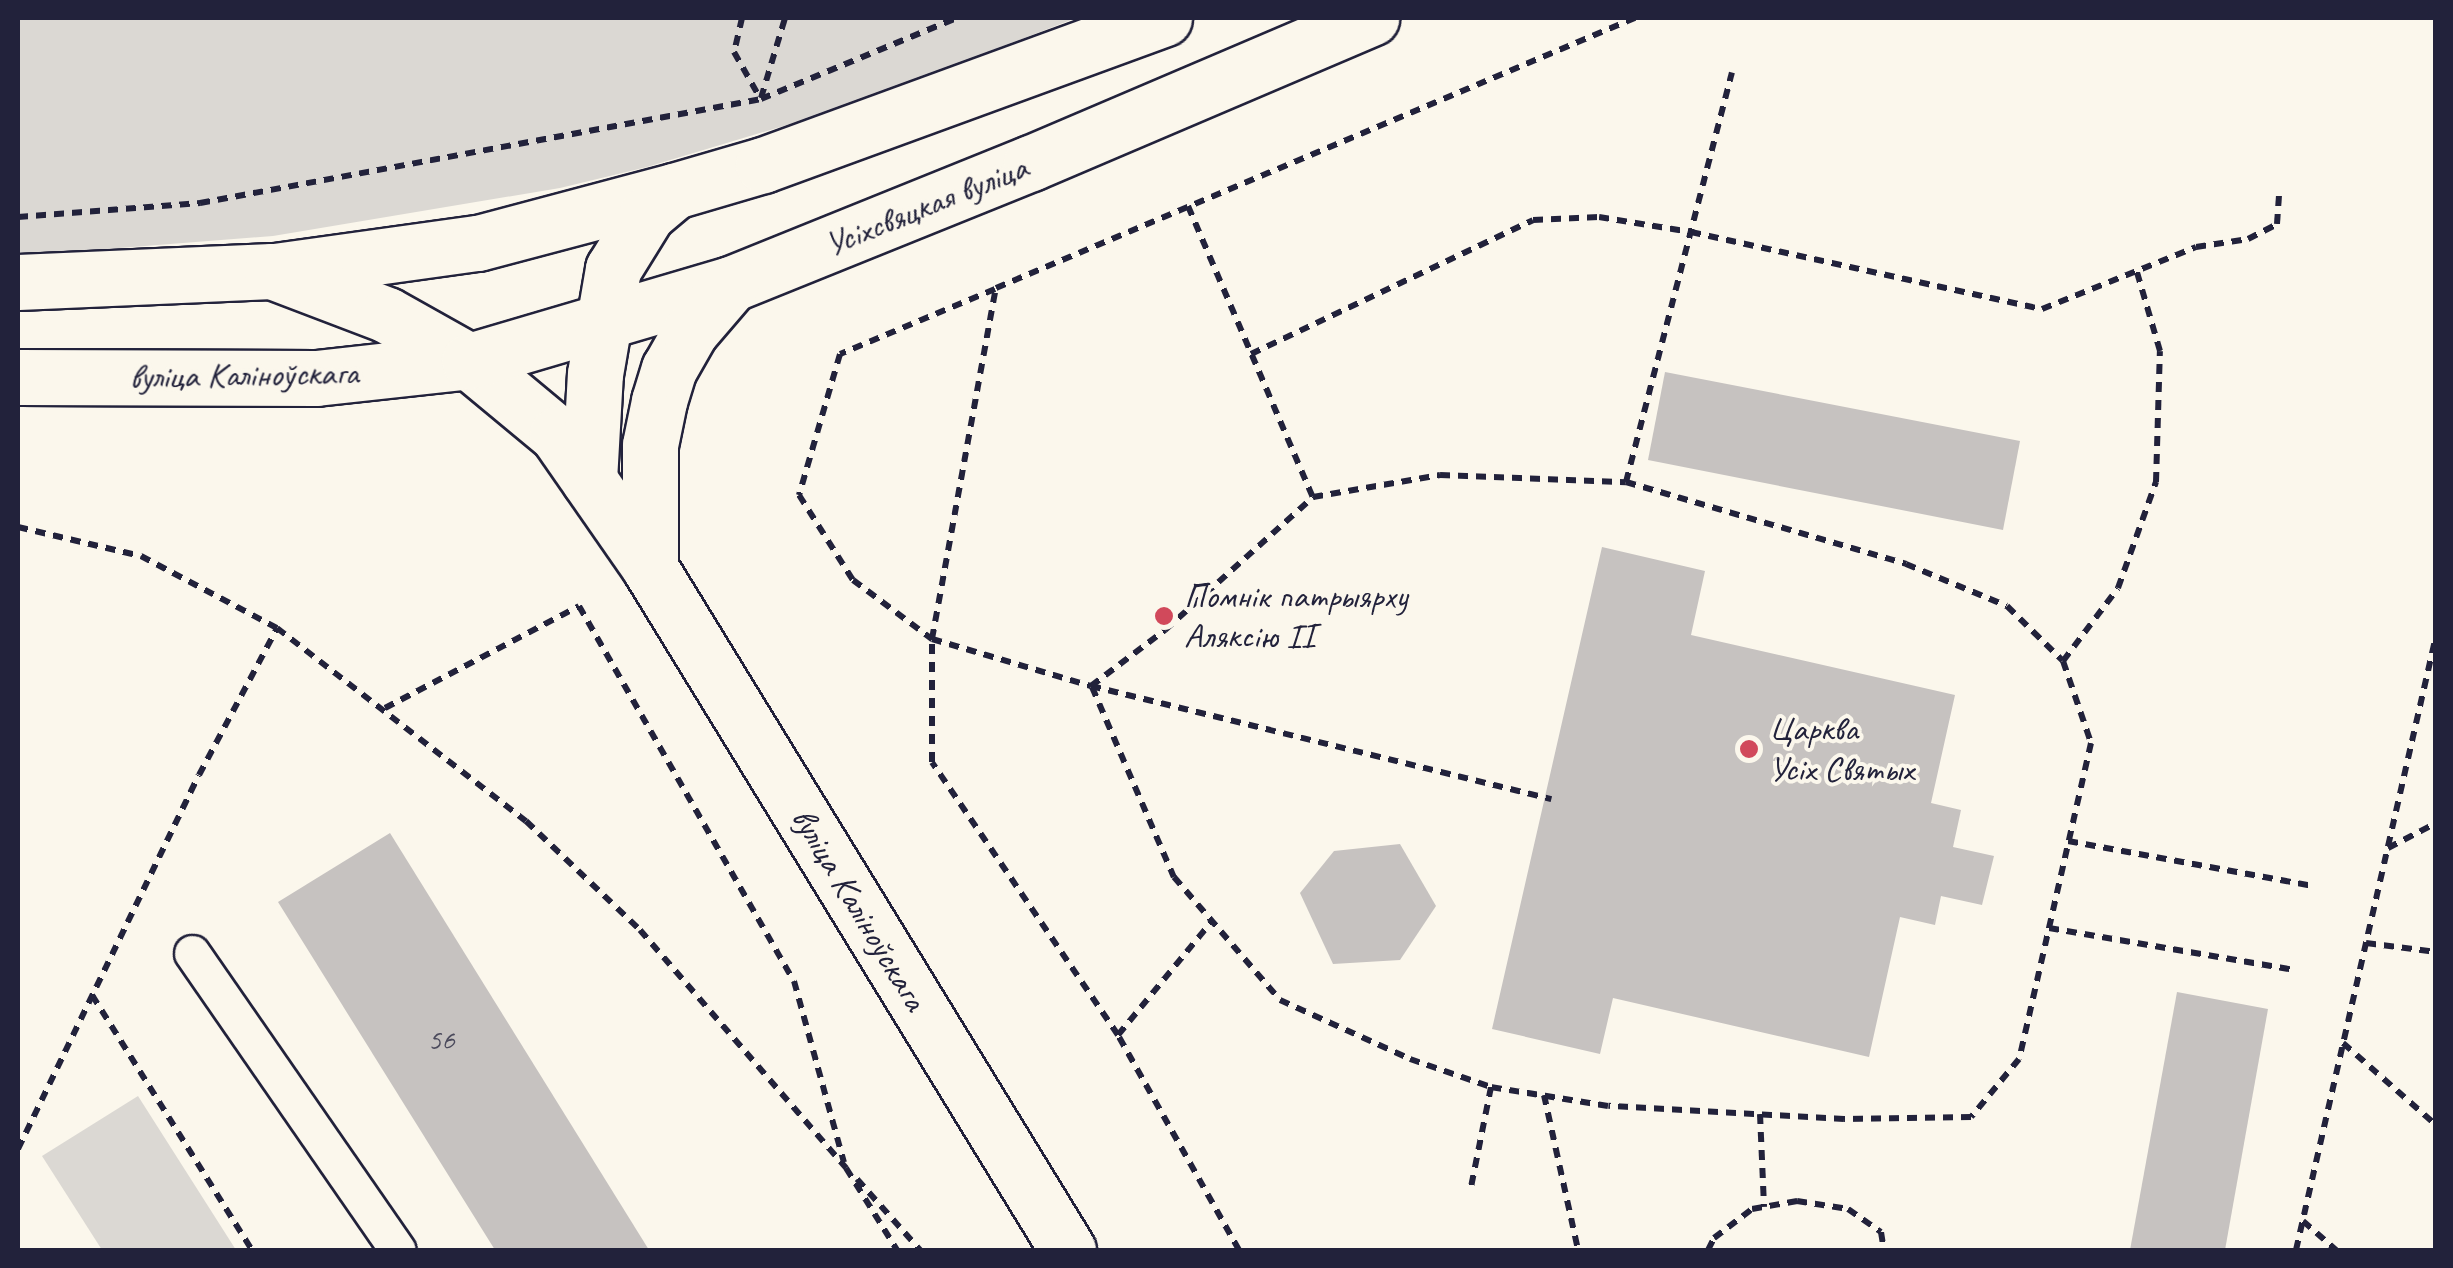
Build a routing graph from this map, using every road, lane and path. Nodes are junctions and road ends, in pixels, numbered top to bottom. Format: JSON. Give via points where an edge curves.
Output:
{"nodes":[{"id":1,"x":742,"y":18,"type":"edge"},
{"id":2,"x":785,"y":18,"type":"edge"},
{"id":3,"x":958,"y":18,"type":"edge"},
{"id":4,"x":1164,"y":18,"type":"edge"},
{"id":5,"x":1370,"y":18,"type":"edge"},
{"id":6,"x":1635,"y":18,"type":"edge"},
{"id":7,"x":1732,"y":72,"type":"dead end"},
{"id":8,"x":761,"y":98,"type":"junction"},
{"id":9,"x":674,"y":191,"type":"junction"},
{"id":10,"x":2279,"y":192,"type":"dead end"},
{"id":11,"x":1188,"y":206,"type":"junction"},
{"id":12,"x":18,"y":217,"type":"edge"},
{"id":13,"x":1691,"y":232,"type":"junction"},
{"id":14,"x":2136,"y":269,"type":"junction"},
{"id":15,"x":272,"y":271,"type":"junction"},
{"id":16,"x":18,"y":282,"type":"edge"},
{"id":17,"x":731,"y":284,"type":"junction"},
{"id":18,"x":996,"y":288,"type":"junction"},
{"id":19,"x":604,"y":322,"type":"junction"},
{"id":20,"x":1251,"y":354,"type":"junction"},
{"id":21,"x":469,"y":361,"type":"junction"},
{"id":22,"x":18,"y":377,"type":"edge"},
{"id":23,"x":589,"y":480,"type":"junction"},
{"id":24,"x":1626,"y":482,"type":"junction"},
{"id":25,"x":1312,"y":497,"type":"junction"},
{"id":26,"x":18,"y":527,"type":"edge"},
{"id":27,"x":650,"y":568,"type":"junction"},
{"id":28,"x":277,"y":628,"type":"junction"},
{"id":29,"x":2436,"y":636,"type":"edge"},
{"id":30,"x":932,"y":639,"type":"junction"},
{"id":31,"x":2063,"y":661,"type":"junction"},
{"id":32,"x":1091,"y":686,"type":"junction"},
{"id":33,"x":385,"y":708,"type":"junction"},
{"id":34,"x":1551,"y":798,"type":"dead end"},
{"id":35,"x":2436,"y":822,"type":"edge"},
{"id":36,"x":2068,"y":841,"type":"junction"},
{"id":37,"x":2387,"y":848,"type":"junction"},
{"id":38,"x":2314,"y":886,"type":"dead end"},
{"id":39,"x":1212,"y":922,"type":"junction"},
{"id":40,"x":2049,"y":928,"type":"junction"},
{"id":41,"x":2366,"y":944,"type":"junction"},
{"id":42,"x":2436,"y":952,"type":"edge"},
{"id":43,"x":192,"y":953,"type":"dead end"},
{"id":44,"x":2295,"y":970,"type":"dead end"},
{"id":45,"x":91,"y":994,"type":"junction"},
{"id":46,"x":1118,"y":1035,"type":"junction"},
{"id":47,"x":2343,"y":1043,"type":"junction"},
{"id":48,"x":1491,"y":1087,"type":"junction"},
{"id":49,"x":1544,"y":1095,"type":"junction"},
{"id":50,"x":1760,"y":1114,"type":"junction"},
{"id":51,"x":2436,"y":1125,"type":"edge"},
{"id":52,"x":18,"y":1149,"type":"edge"},
{"id":53,"x":846,"y":1168,"type":"junction"},
{"id":54,"x":1470,"y":1192,"type":"dead end"},
{"id":55,"x":1764,"y":1208,"type":"junction"},
{"id":56,"x":2302,"y":1220,"type":"junction"},
{"id":57,"x":894,"y":1248,"type":"edge"},
{"id":58,"x":252,"y":1250,"type":"edge"},
{"id":59,"x":398,"y":1250,"type":"edge"},
{"id":60,"x":920,"y":1250,"type":"edge"},
{"id":61,"x":1068,"y":1250,"type":"edge"},
{"id":62,"x":1239,"y":1250,"type":"edge"},
{"id":63,"x":1578,"y":1250,"type":"edge"},
{"id":64,"x":1708,"y":1250,"type":"edge"},
{"id":65,"x":1884,"y":1250,"type":"edge"},
{"id":66,"x":2296,"y":1250,"type":"edge"},
{"id":67,"x":2336,"y":1250,"type":"edge"}],
"edges":[{"from":1,"to":8,"type":"path","via":[[734,52]]},
{"from":2,"to":8,"type":"path"},
{"from":3,"to":8,"type":"path"},
{"from":4,"to":9,"type":"main road","via":[[763,165]]},
{"from":5,"to":17,"type":"main road","name":"Усіхсвяцкая вуліца"},
{"from":6,"to":11,"type":"path"},
{"from":7,"to":13,"type":"path"},
{"from":8,"to":12,"type":"path","via":[[200,203]]},
{"from":9,"to":15,"type":"main road","via":[[478,242]]},
{"from":9,"to":19,"type":"main road","via":[[626,242]]},
{"from":10,"to":14,"type":"path","via":[[2276,224],[2248,239],[2196,247]]},
{"from":11,"to":18,"type":"path"},
{"from":11,"to":20,"type":"path"},
{"from":13,"to":14,"type":"path","via":[[2042,309]]},
{"from":13,"to":20,"type":"path","via":[[1599,217],[1533,220]]},
{"from":13,"to":24,"type":"path"},
{"from":14,"to":31,"type":"path","via":[[2160,350],[2156,482],[2118,588]]},
{"from":15,"to":16,"type":"main road","name":"вуліца Каліноўскага"},
{"from":15,"to":21,"type":"main road","name":"вуліца Каліноўскага","via":[[387,315]]},
{"from":17,"to":19,"type":"main road","name":"Усіхсвяцкая вуліца"},
{"from":17,"to":27,"type":"main road","via":[[690,332],[659,401],[649,460]]},
{"from":18,"to":30,"type":"path"},
{"from":18,"to":30,"type":"path","via":[[840,354],[799,495],[852,580]]},
{"from":19,"to":21,"type":"main road","name":"Усіхсвяцкая вуліца"},
{"from":19,"to":23,"type":"main road"},
{"from":20,"to":25,"type":"path"},
{"from":21,"to":22,"type":"main road","name":"вуліца Каліноўскага","via":[[316,378]]},
{"from":21,"to":23,"type":"main road","name":"вуліца Каліноўскага","via":[[557,434]]},
{"from":23,"to":27,"type":"main road","name":"вуліца Каліноўскага"},
{"from":24,"to":25,"type":"path","via":[[1440,475]]},
{"from":24,"to":31,"type":"path","via":[[1906,564],[2007,606]]},
{"from":25,"to":32,"type":"path","via":[[1165,630]]},
{"from":26,"to":28,"type":"path","via":[[141,556]]},
{"from":27,"to":61,"type":"main road","name":"вуліца Каліноўскага"},
{"from":28,"to":33,"type":"path"},
{"from":28,"to":45,"type":"path"},
{"from":29,"to":37,"type":"path"},
{"from":30,"to":32,"type":"path"},
{"from":30,"to":46,"type":"path","via":[[932,762]]},
{"from":31,"to":36,"type":"path","via":[[2091,743]]},
{"from":32,"to":34,"type":"path"},
{"from":32,"to":39,"type":"path","via":[[1174,878]]},
{"from":33,"to":53,"type":"path","via":[[526,821],[640,930]]},
{"from":33,"to":53,"type":"path","via":[[579,606],[794,980]]},
{"from":35,"to":37,"type":"path"},
{"from":36,"to":38,"type":"path"},
{"from":36,"to":40,"type":"path"},
{"from":37,"to":41,"type":"path"},
{"from":39,"to":46,"type":"path"},
{"from":39,"to":48,"type":"path","via":[[1280,1000]]},
{"from":40,"to":44,"type":"path"},
{"from":40,"to":50,"type":"path","via":[[2019,1059],[1970,1117]]},
{"from":41,"to":42,"type":"path"},
{"from":41,"to":47,"type":"path"},
{"from":43,"to":59,"type":"lane"},
{"from":45,"to":52,"type":"path"},
{"from":45,"to":58,"type":"path"},
{"from":46,"to":62,"type":"path"},
{"from":47,"to":51,"type":"path"},
{"from":47,"to":56,"type":"path"},
{"from":48,"to":49,"type":"path"},
{"from":48,"to":54,"type":"path"},
{"from":49,"to":50,"type":"path","via":[[1608,1106]]},
{"from":49,"to":63,"type":"path"},
{"from":50,"to":55,"type":"path"},
{"from":53,"to":57,"type":"path"},
{"from":53,"to":60,"type":"path"},
{"from":55,"to":64,"type":"path","via":[[1752,1209]]},
{"from":55,"to":65,"type":"path","via":[[1797,1201],[1848,1209],[1881,1232]]},
{"from":56,"to":66,"type":"path"},
{"from":56,"to":67,"type":"path"}]}
